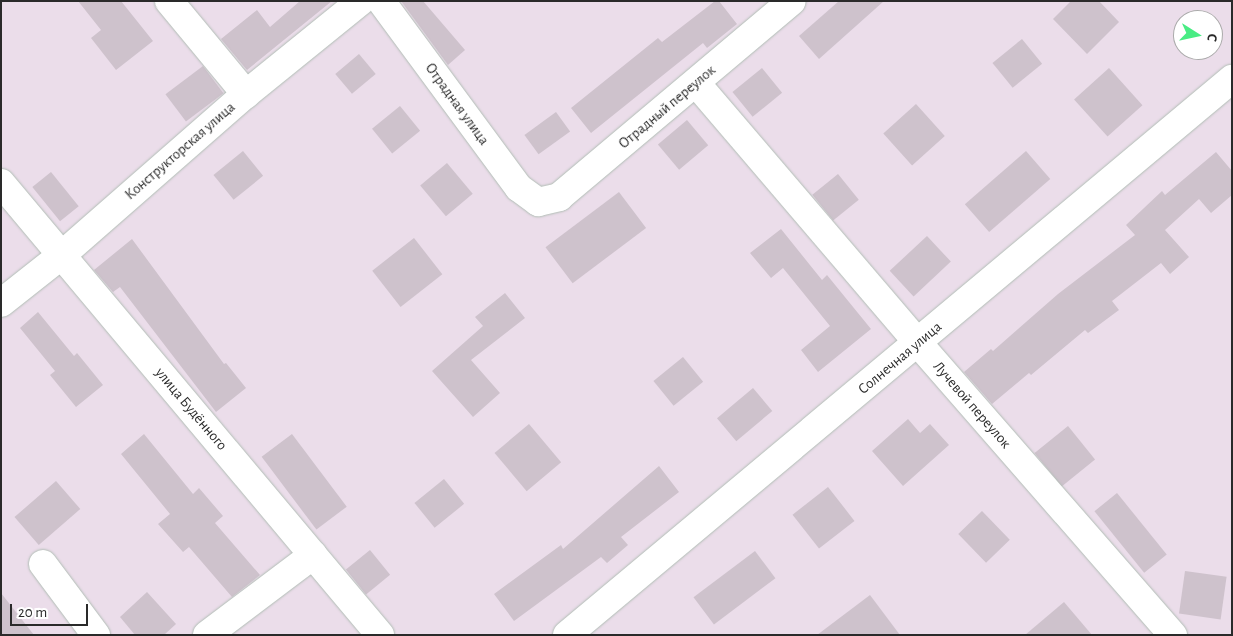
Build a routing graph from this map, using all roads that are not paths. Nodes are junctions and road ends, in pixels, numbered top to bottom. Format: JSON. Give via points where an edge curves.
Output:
{"nodes":[{"id":1,"x":169,"y":1,"type":"edge"},
{"id":2,"x":361,"y":1,"type":"edge"},
{"id":3,"x":381,"y":1,"type":"edge"},
{"id":4,"x":792,"y":1,"type":"edge"},
{"id":5,"x":1232,"y":79,"type":"edge"},
{"id":6,"x":696,"y":82,"type":"junction"},
{"id":7,"x":246,"y":94,"type":"junction"},
{"id":8,"x":1,"y":183,"type":"edge"},
{"id":9,"x":538,"y":202,"type":"joint"},
{"id":10,"x":63,"y":254,"type":"junction"},
{"id":11,"x":1,"y":303,"type":"edge"},
{"id":12,"x":918,"y":343,"type":"junction"},
{"id":13,"x":313,"y":555,"type":"junction"},
{"id":14,"x":43,"y":564,"type":"dead end"},
{"id":15,"x":96,"y":635,"type":"edge"},
{"id":16,"x":206,"y":635,"type":"edge"},
{"id":17,"x":380,"y":635,"type":"edge"},
{"id":18,"x":567,"y":635,"type":"edge"},
{"id":19,"x":1173,"y":635,"type":"edge"}],
"edges":[{"from":1,"to":7,"type":"street"},
{"from":2,"to":7,"type":"street","name":"Конструкторская улица"},
{"from":3,"to":9,"type":"street","name":"Отрадная улица","via":[[519,188]]},
{"from":4,"to":6,"type":"street","name":"Отрадный переулок"},
{"from":5,"to":12,"type":"street","name":"Солнечная улица"},
{"from":6,"to":9,"type":"street","name":"Отрадный переулок","via":[[559,197]]},
{"from":6,"to":12,"type":"street","name":"Лучевой переулок"},
{"from":7,"to":10,"type":"street","name":"Конструкторская улица"},
{"from":8,"to":10,"type":"street","name":"улица Будённого"},
{"from":10,"to":11,"type":"street","name":"Конструкторская улица"},
{"from":10,"to":13,"type":"street","name":"улица Будённого"},
{"from":12,"to":18,"type":"street","name":"Солнечная улица"},
{"from":12,"to":19,"type":"street","name":"Лучевой переулок"},
{"from":13,"to":16,"type":"street"},
{"from":13,"to":17,"type":"street","name":"улица Будённого"},
{"from":14,"to":15,"type":"street"}]}
